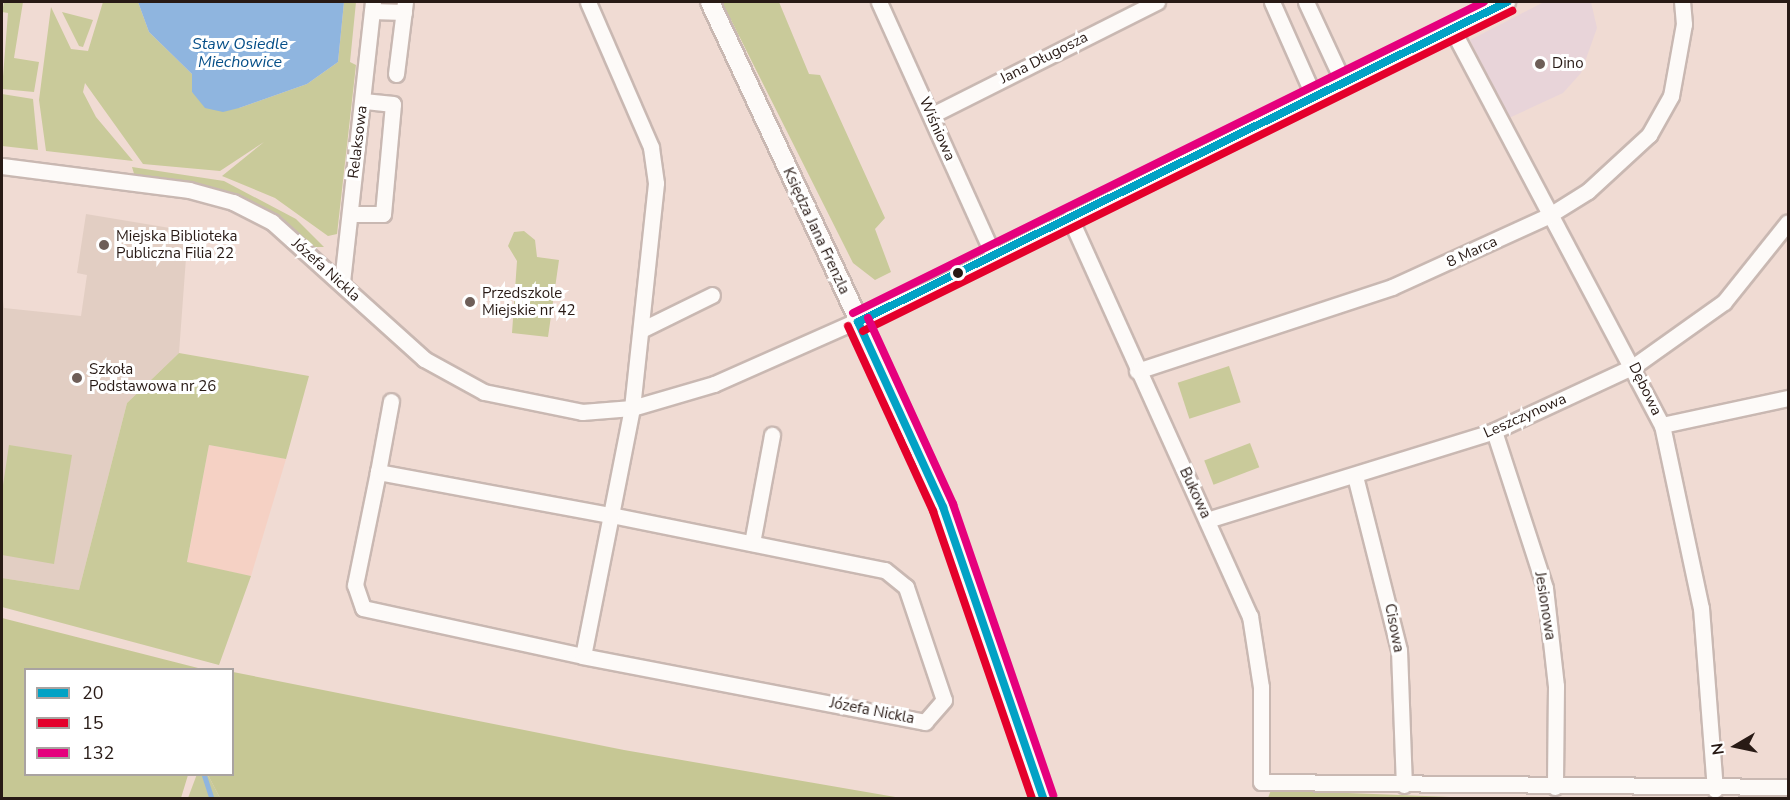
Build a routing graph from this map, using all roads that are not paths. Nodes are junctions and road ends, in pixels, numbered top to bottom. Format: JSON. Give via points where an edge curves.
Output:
{"nodes":[{"id":1,"x":588,"y":2,"type":"edge"},
{"id":2,"x":710,"y":2,"type":"edge"},
{"id":3,"x":879,"y":2,"type":"edge"},
{"id":4,"x":1157,"y":2,"type":"edge"},
{"id":5,"x":1272,"y":2,"type":"edge"},
{"id":6,"x":1306,"y":2,"type":"edge"},
{"id":7,"x":1504,"y":2,"type":"edge"},
{"id":8,"x":1682,"y":2,"type":"edge"},
{"id":9,"x":372,"y":6,"type":"edge"},
{"id":10,"x":404,"y":7,"type":"edge"},
{"id":11,"x":1452,"y":29,"type":"junction"},
{"id":12,"x":396,"y":74,"type":"dead end"},
{"id":13,"x":1344,"y":84,"type":"junction"},
{"id":14,"x":1315,"y":99,"type":"junction"},
{"id":15,"x":363,"y":101,"type":"junction"},
{"id":16,"x":932,"y":115,"type":"junction"},
{"id":17,"x":2,"y":166,"type":"edge"},
{"id":18,"x":350,"y":214,"type":"junction"},
{"id":19,"x":1548,"y":216,"type":"junction"},
{"id":20,"x":1070,"y":218,"type":"junction"},
{"id":21,"x":1788,"y":222,"type":"edge"},
{"id":22,"x":994,"y":257,"type":"junction"},
{"id":23,"x":342,"y":282,"type":"junction"},
{"id":24,"x":711,"y":295,"type":"dead end"},
{"id":25,"x":858,"y":322,"type":"junction"},
{"id":26,"x":641,"y":330,"type":"junction"},
{"id":27,"x":1634,"y":366,"type":"junction"},
{"id":28,"x":1137,"y":371,"type":"junction"},
{"id":29,"x":1788,"y":398,"type":"edge"},
{"id":30,"x":391,"y":401,"type":"dead end"},
{"id":31,"x":632,"y":408,"type":"junction"},
{"id":32,"x":1662,"y":425,"type":"junction"},
{"id":33,"x":1494,"y":432,"type":"junction"},
{"id":34,"x":772,"y":435,"type":"dead end"},
{"id":35,"x":378,"y":472,"type":"junction"},
{"id":36,"x":1355,"y":476,"type":"junction"},
{"id":37,"x":611,"y":515,"type":"junction"},
{"id":38,"x":1208,"y":520,"type":"junction"},
{"id":39,"x":752,"y":543,"type":"junction"},
{"id":40,"x":583,"y":656,"type":"junction"},
{"id":41,"x":1404,"y":785,"type":"junction"},
{"id":42,"x":1555,"y":787,"type":"junction"},
{"id":43,"x":1788,"y":787,"type":"edge"},
{"id":44,"x":1715,"y":789,"type":"junction"},
{"id":45,"x":1043,"y":798,"type":"edge"}],
"edges":[{"from":1,"to":26,"type":"street","via":[[651,147],[655,169],[656,220]]},
{"from":2,"to":25,"type":"main road","name":"Księdza Jana Frenzla"},
{"from":3,"to":16,"type":"street","name":"Wiśniowa"},
{"from":4,"to":16,"type":"street","name":"Jana Długosza"},
{"from":5,"to":14,"type":"street"},
{"from":6,"to":13,"type":"street"},
{"from":7,"to":11,"type":"street","name":"Józefa Nickla"},
{"from":8,"to":19,"type":"street","name":"8 Marca","via":[[1684,24],[1671,96],[1649,135],[1626,161]]},
{"from":9,"to":10,"type":"street"},
{"from":9,"to":15,"type":"street","name":"Relaksowa"},
{"from":10,"to":12,"type":"street"},
{"from":11,"to":13,"type":"street","name":"Józefa Nickla"},
{"from":11,"to":19,"type":"street","name":"Dębowa"},
{"from":13,"to":14,"type":"street","name":"Józefa Nickla"},
{"from":14,"to":20,"type":"street","name":"Józefa Nickla"},
{"from":15,"to":18,"type":"street","name":"Relaksowa"},
{"from":15,"to":18,"type":"street","via":[[393,104],[383,214]]},
{"from":16,"to":22,"type":"street","name":"Wiśniowa"},
{"from":17,"to":23,"type":"street","name":"Józefa Nickla","via":[[189,190],[234,202],[272,222]]},
{"from":18,"to":23,"type":"street","name":"Relaksowa"},
{"from":19,"to":27,"type":"street","name":"Dębowa"},
{"from":19,"to":28,"type":"street","name":"8 Marca","via":[[1382,291]]},
{"from":20,"to":22,"type":"street","name":"Józefa Nickla"},
{"from":20,"to":28,"type":"street","name":"Bukowa"},
{"from":21,"to":27,"type":"street","name":"Leszczynowa","via":[[1724,302]]},
{"from":22,"to":25,"type":"street","name":"Józefa Nickla"},
{"from":23,"to":31,"type":"street","name":"Józefa Nickla","via":[[424,359],[484,392],[582,412]]},
{"from":24,"to":26,"type":"street"},
{"from":25,"to":31,"type":"street","name":"Józefa Nickla","via":[[714,384]]},
{"from":25,"to":45,"type":"main road","name":"Księdza Jana Frenzla","via":[[943,507]]},
{"from":26,"to":31,"type":"street"},
{"from":27,"to":32,"type":"street","name":"Dębowa"},
{"from":27,"to":33,"type":"street","name":"Leszczynowa"},
{"from":28,"to":38,"type":"street","name":"Bukowa"},
{"from":29,"to":32,"type":"street"},
{"from":30,"to":35,"type":"street","name":"Józefa Nickla"},
{"from":31,"to":37,"type":"street"},
{"from":32,"to":44,"type":"street","name":"Dębowa","via":[[1701,608]]},
{"from":33,"to":36,"type":"street","name":"Leszczynowa"},
{"from":33,"to":42,"type":"street","name":"Jesionowa","via":[[1545,588],[1556,686]]},
{"from":34,"to":39,"type":"street"},
{"from":35,"to":37,"type":"street","name":"Józefa Nickla"},
{"from":35,"to":40,"type":"street","name":"Józefa Nickla","via":[[355,585],[363,608]]},
{"from":36,"to":38,"type":"street","name":"Leszczynowa"},
{"from":36,"to":41,"type":"street","name":"Cisowa","via":[[1399,650]]},
{"from":37,"to":39,"type":"street","name":"Józefa Nickla"},
{"from":37,"to":40,"type":"street"},
{"from":38,"to":41,"type":"street","name":"Bukowa","via":[[1250,616],[1259,652],[1261,782]]},
{"from":39,"to":40,"type":"street","name":"Józefa Nickla","via":[[885,570],[906,587],[944,700],[925,722]]},
{"from":41,"to":42,"type":"street"},
{"from":42,"to":44,"type":"street"},
{"from":43,"to":44,"type":"street"}]}
